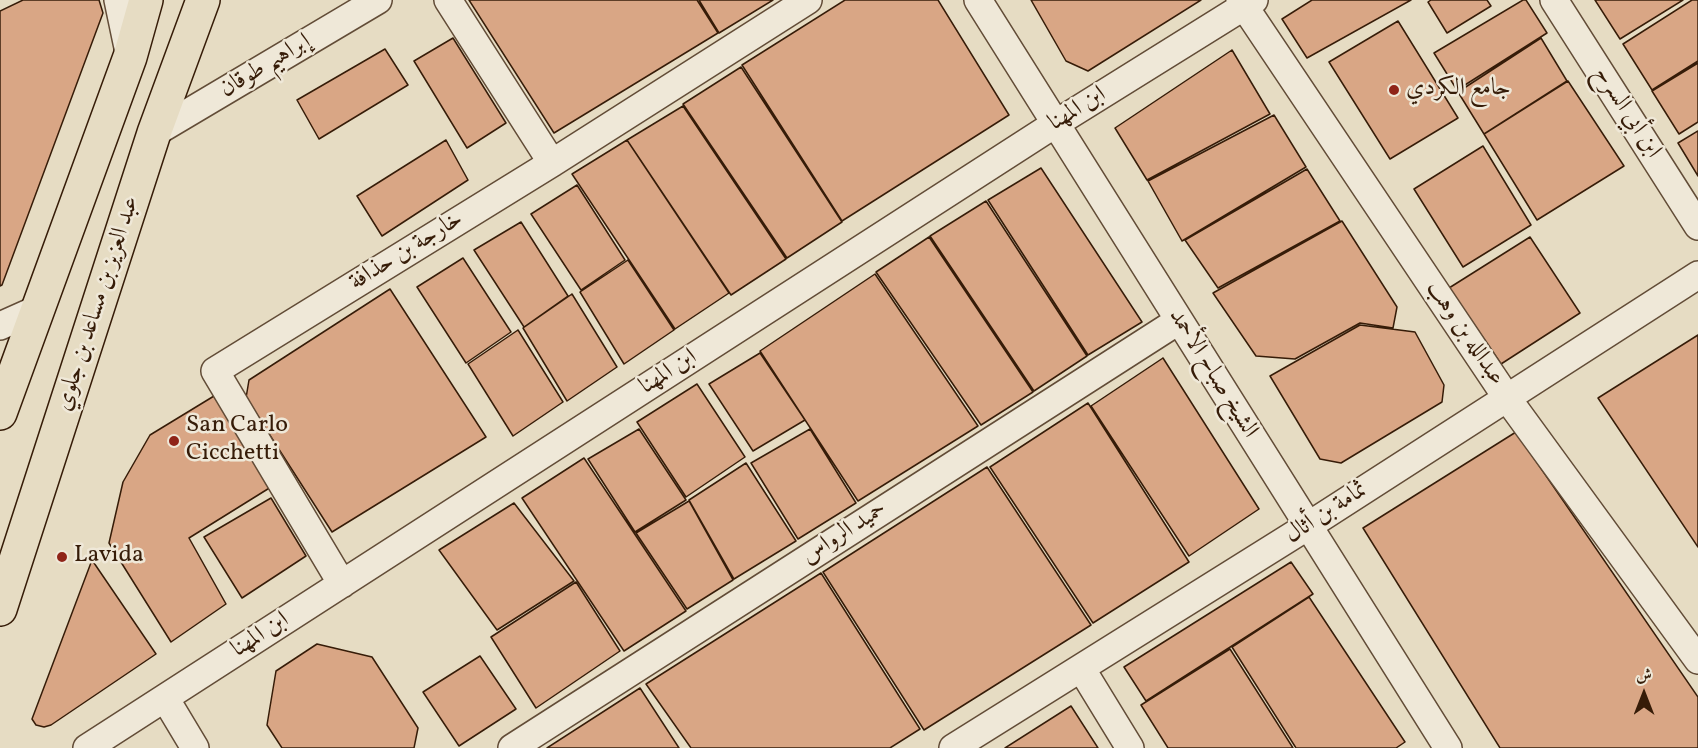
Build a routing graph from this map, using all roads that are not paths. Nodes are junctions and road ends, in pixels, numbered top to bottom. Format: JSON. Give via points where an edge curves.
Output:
{"nodes":[{"id":1,"x":118,"y":0,"type":"edge"},
{"id":2,"x":146,"y":0,"type":"edge"},
{"id":3,"x":203,"y":0,"type":"edge"},
{"id":4,"x":378,"y":0,"type":"edge"},
{"id":5,"x":448,"y":0,"type":"edge"},
{"id":6,"x":808,"y":0,"type":"edge"},
{"id":7,"x":978,"y":0,"type":"edge"},
{"id":8,"x":1554,"y":0,"type":"edge"},
{"id":9,"x":1246,"y":2,"type":"edge"},
{"id":10,"x":130,"y":57,"type":"junction"},
{"id":11,"x":1055,"y":124,"type":"junction"},
{"id":12,"x":154,"y":133,"type":"junction"},
{"id":13,"x":552,"y":163,"type":"junction"},
{"id":14,"x":1698,"y":226,"type":"edge"},
{"id":15,"x":1698,"y":275,"type":"edge"},
{"id":16,"x":38,"y":309,"type":"junction"},
{"id":17,"x":1178,"y":321,"type":"junction"},
{"id":18,"x":0,"y":326,"type":"edge"},
{"id":19,"x":1507,"y":398,"type":"junction"},
{"id":20,"x":0,"y":413,"type":"edge"},
{"id":21,"x":1308,"y":526,"type":"junction"},
{"id":22,"x":342,"y":584,"type":"junction"},
{"id":23,"x":0,"y":609,"type":"edge"},
{"id":24,"x":1698,"y":660,"type":"edge"},
{"id":25,"x":1081,"y":668,"type":"junction"},
{"id":26,"x":165,"y":698,"type":"junction"},
{"id":27,"x":87,"y":748,"type":"edge"},
{"id":28,"x":195,"y":748,"type":"edge"},
{"id":29,"x":512,"y":748,"type":"edge"},
{"id":30,"x":953,"y":748,"type":"edge"},
{"id":31,"x":1130,"y":748,"type":"edge"},
{"id":32,"x":1448,"y":748,"type":"edge"}],
"edges":[{"from":1,"to":10,"type":"street"},
{"from":2,"to":10,"type":"main road"},
{"from":3,"to":12,"type":"main road","name":"عبد العزيز بن مساعد بن جلوي"},
{"from":4,"to":12,"type":"street","name":"إبراهيم طوقان"},
{"from":5,"to":13,"type":"street"},
{"from":6,"to":13,"type":"street","name":"خارجة بن حذافة"},
{"from":7,"to":11,"type":"street","name":"الشيخ صباح الأحمد"},
{"from":8,"to":14,"type":"street","name":"ابن أبي السرح"},
{"from":9,"to":11,"type":"street","name":"ابن المهنا"},
{"from":9,"to":19,"type":"street","name":"عبدالله بن وهب"},
{"from":10,"to":16,"type":"main road"},
{"from":11,"to":17,"type":"street","name":"الشيخ صباح الأحمد"},
{"from":11,"to":22,"type":"street","name":"ابن المهنا"},
{"from":12,"to":23,"type":"main road","name":"عبد العزيز بن مساعد بن جلوي"},
{"from":13,"to":22,"type":"street","name":"خارجة بن حذافة","via":[[215,371]]},
{"from":15,"to":19,"type":"street","name":"ثمامة بن أثال"},
{"from":16,"to":18,"type":"street"},
{"from":16,"to":20,"type":"main road"},
{"from":17,"to":21,"type":"street","name":"الشيخ صباح الأحمد"},
{"from":17,"to":29,"type":"street","name":"حميد الرواس"},
{"from":19,"to":21,"type":"street","name":"ثمامة بن أثال"},
{"from":19,"to":24,"type":"street","name":"عبدالله بن وهب"},
{"from":21,"to":25,"type":"street","name":"ثمامة بن أثال"},
{"from":21,"to":32,"type":"street","name":"الشيخ صباح الأحمد"},
{"from":22,"to":26,"type":"street","name":"ابن المهنا"},
{"from":25,"to":30,"type":"street","name":"ثمامة بن أثال"},
{"from":25,"to":31,"type":"street"},
{"from":26,"to":27,"type":"street","name":"ابن المهنا"},
{"from":26,"to":28,"type":"street"}]}
